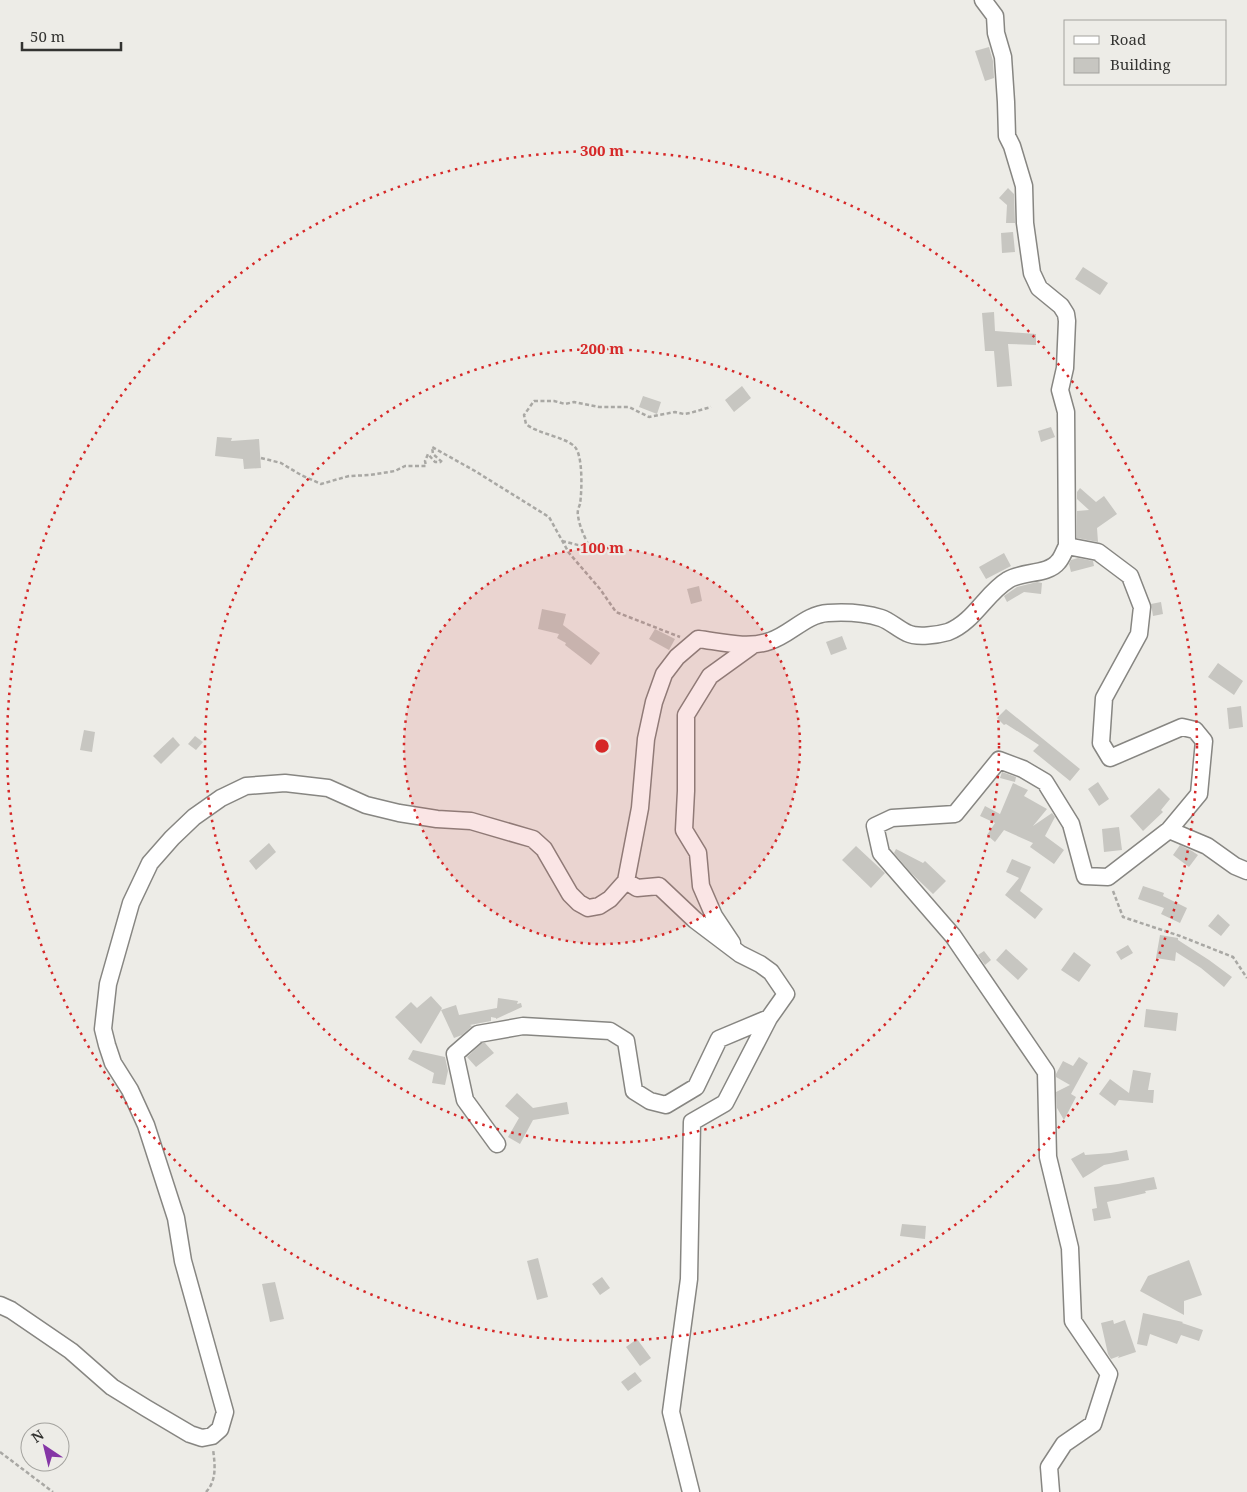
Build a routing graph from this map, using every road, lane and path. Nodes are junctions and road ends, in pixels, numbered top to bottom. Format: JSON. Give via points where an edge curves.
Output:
{"nodes":[{"id":1,"x":984,"y":0,"type":"edge"},
{"id":2,"x":711,"y":407,"type":"dead end"},
{"id":3,"x":261,"y":458,"type":"dead end"},
{"id":4,"x":562,"y":541,"type":"junction"},
{"id":5,"x":1067,"y":546,"type":"junction"},
{"id":6,"x":698,"y":639,"type":"junction"},
{"id":7,"x":753,"y":645,"type":"junction"},
{"id":8,"x":1169,"y":830,"type":"junction"},
{"id":9,"x":1247,"y":871,"type":"edge"},
{"id":10,"x":1108,"y":878,"type":"junction"},
{"id":11,"x":626,"y":881,"type":"junction"},
{"id":12,"x":740,"y":954,"type":"junction"},
{"id":13,"x":1247,"y":978,"type":"edge"},
{"id":14,"x":769,"y":1018,"type":"junction"},
{"id":15,"x":497,"y":1144,"type":"dead end"},
{"id":16,"x":0,"y":1305,"type":"edge"},
{"id":17,"x":212,"y":1436,"type":"junction"},
{"id":18,"x":0,"y":1452,"type":"edge"},
{"id":19,"x":53,"y":1492,"type":"edge"},
{"id":20,"x":206,"y":1492,"type":"edge"},
{"id":21,"x":691,"y":1492,"type":"edge"},
{"id":22,"x":1051,"y":1492,"type":"edge"}],
"edges":[{"from":1,"to":5,"type":"street","via":[[995,16],[1003,57],[1007,136],[1024,186],[1032,273],[1039,288],[1066,314],[1065,368],[1060,390],[1066,412]]},
{"from":2,"to":4,"type":"path","via":[[690,414],[675,412],[649,417],[628,407],[534,402],[524,415],[526,424],[533,430],[571,443],[579,452],[581,492],[577,514],[590,548]]},
{"from":3,"to":4,"type":"path","via":[[280,463],[321,484],[349,476],[394,471],[405,466],[426,466],[424,461],[428,454],[435,462],[442,462],[433,454],[432,447],[549,517]]},
{"from":4,"to":6,"type":"path","via":[[616,612],[676,636]]},
{"from":5,"to":7,"type":"street","via":[[1051,567],[1013,576],[1002,583],[967,620],[948,632],[918,636],[881,618],[826,613],[772,641]]},
{"from":5,"to":8,"type":"street","via":[[1098,552],[1130,576],[1142,607],[1139,634],[1104,698],[1101,743],[1110,758],[1182,727],[1195,730],[1204,741],[1199,794]]},
{"from":6,"to":7,"type":"street"},
{"from":6,"to":11,"type":"street","via":[[677,657],[664,674],[654,702],[646,739],[640,808]]},
{"from":7,"to":12,"type":"street","via":[[710,676],[686,716],[684,830],[698,854],[701,886],[714,916]]},
{"from":8,"to":9,"type":"street","via":[[1207,846],[1234,866]]},
{"from":8,"to":10,"type":"street"},
{"from":10,"to":13,"type":"path","via":[[1123,917],[1233,957]]},
{"from":10,"to":22,"type":"street","via":[[1085,876],[1071,824],[1045,782],[999,760],[955,814],[892,818],[876,826],[882,853],[954,936],[1046,1072],[1048,1157],[1070,1248],[1073,1321],[1109,1374],[1093,1424],[1064,1444],[1049,1467]]},
{"from":11,"to":12,"type":"street","via":[[637,888],[659,886],[695,920]]},
{"from":11,"to":17,"type":"street","via":[[610,899],[588,908],[570,894],[544,849],[533,839],[471,821],[437,819],[366,806],[328,788],[285,783],[246,786],[220,798],[194,816],[150,863],[131,902],[108,984],[103,1029],[113,1063],[146,1125],[176,1218],[183,1261],[225,1412],[220,1429]]},
{"from":12,"to":14,"type":"street","via":[[771,972],[786,994]]},
{"from":14,"to":15,"type":"street","via":[[719,1039],[696,1086],[666,1105],[650,1101],[634,1091],[626,1041],[610,1031],[523,1026],[478,1034],[455,1054],[465,1100]]},
{"from":14,"to":21,"type":"street","via":[[725,1103],[692,1122],[689,1279],[671,1412]]},
{"from":16,"to":17,"type":"street","via":[[71,1351],[112,1387],[190,1434],[202,1438]]},
{"from":17,"to":20,"type":"path","via":[[215,1465],[212,1485]]},
{"from":18,"to":19,"type":"path"}]}
